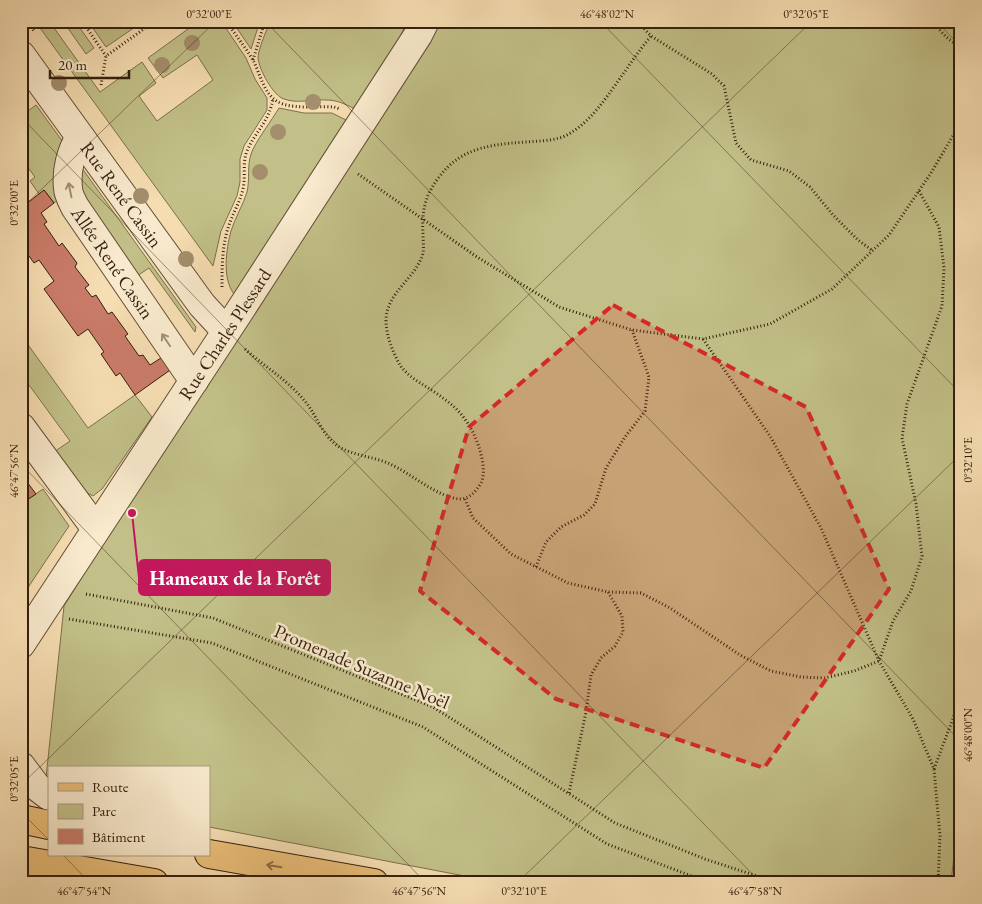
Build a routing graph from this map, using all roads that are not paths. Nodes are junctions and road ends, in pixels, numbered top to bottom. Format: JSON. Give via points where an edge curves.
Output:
{"nodes":[{"id":1,"x":425,"y":21,"type":"edge"},
{"id":2,"x":21,"y":55,"type":"edge"},
{"id":3,"x":80,"y":137,"type":"junction"},
{"id":4,"x":226,"y":332,"type":"junction"},
{"id":5,"x":194,"y":380,"type":"junction"},
{"id":6,"x":21,"y":427,"type":"edge"},
{"id":7,"x":96,"y":529,"type":"junction"},
{"id":8,"x":21,"y":644,"type":"edge"},
{"id":9,"x":21,"y":766,"type":"edge"},
{"id":10,"x":48,"y":795,"type":"edge"},
{"id":11,"x":21,"y":819,"type":"edge"},
{"id":12,"x":48,"y":825,"type":"edge"},
{"id":13,"x":210,"y":854,"type":"edge"},
{"id":14,"x":29,"y":864,"type":"edge"},
{"id":15,"x":154,"y":883,"type":"edge"},
{"id":16,"x":374,"y":883,"type":"edge"}],
"edges":[{"from":1,"to":4,"type":"street","name":"Rue Charles Plessard"},
{"from":2,"to":3,"type":"street","name":"Rue René Cassin"},
{"from":3,"to":4,"type":"street","name":"Rue René Cassin","via":[[202,305]]},
{"from":5,"to":3,"type":"street","name":"Allée René Cassin","one_way":true,"via":[[75,207],[68,189],[68,171]]},
{"from":4,"to":5,"type":"street","name":"Rue Charles Plessard"},
{"from":5,"to":7,"type":"street","name":"Rue Charles Plessard"},
{"from":6,"to":7,"type":"street"},
{"from":7,"to":8,"type":"street","name":"Rue Charles Plessard"},
{"from":9,"to":10,"type":"street","via":[[36,786]]},
{"from":11,"to":12,"type":"main road"},
{"from":16,"to":13,"type":"main road","one_way":true},
{"from":14,"to":15,"type":"main road"}]}
